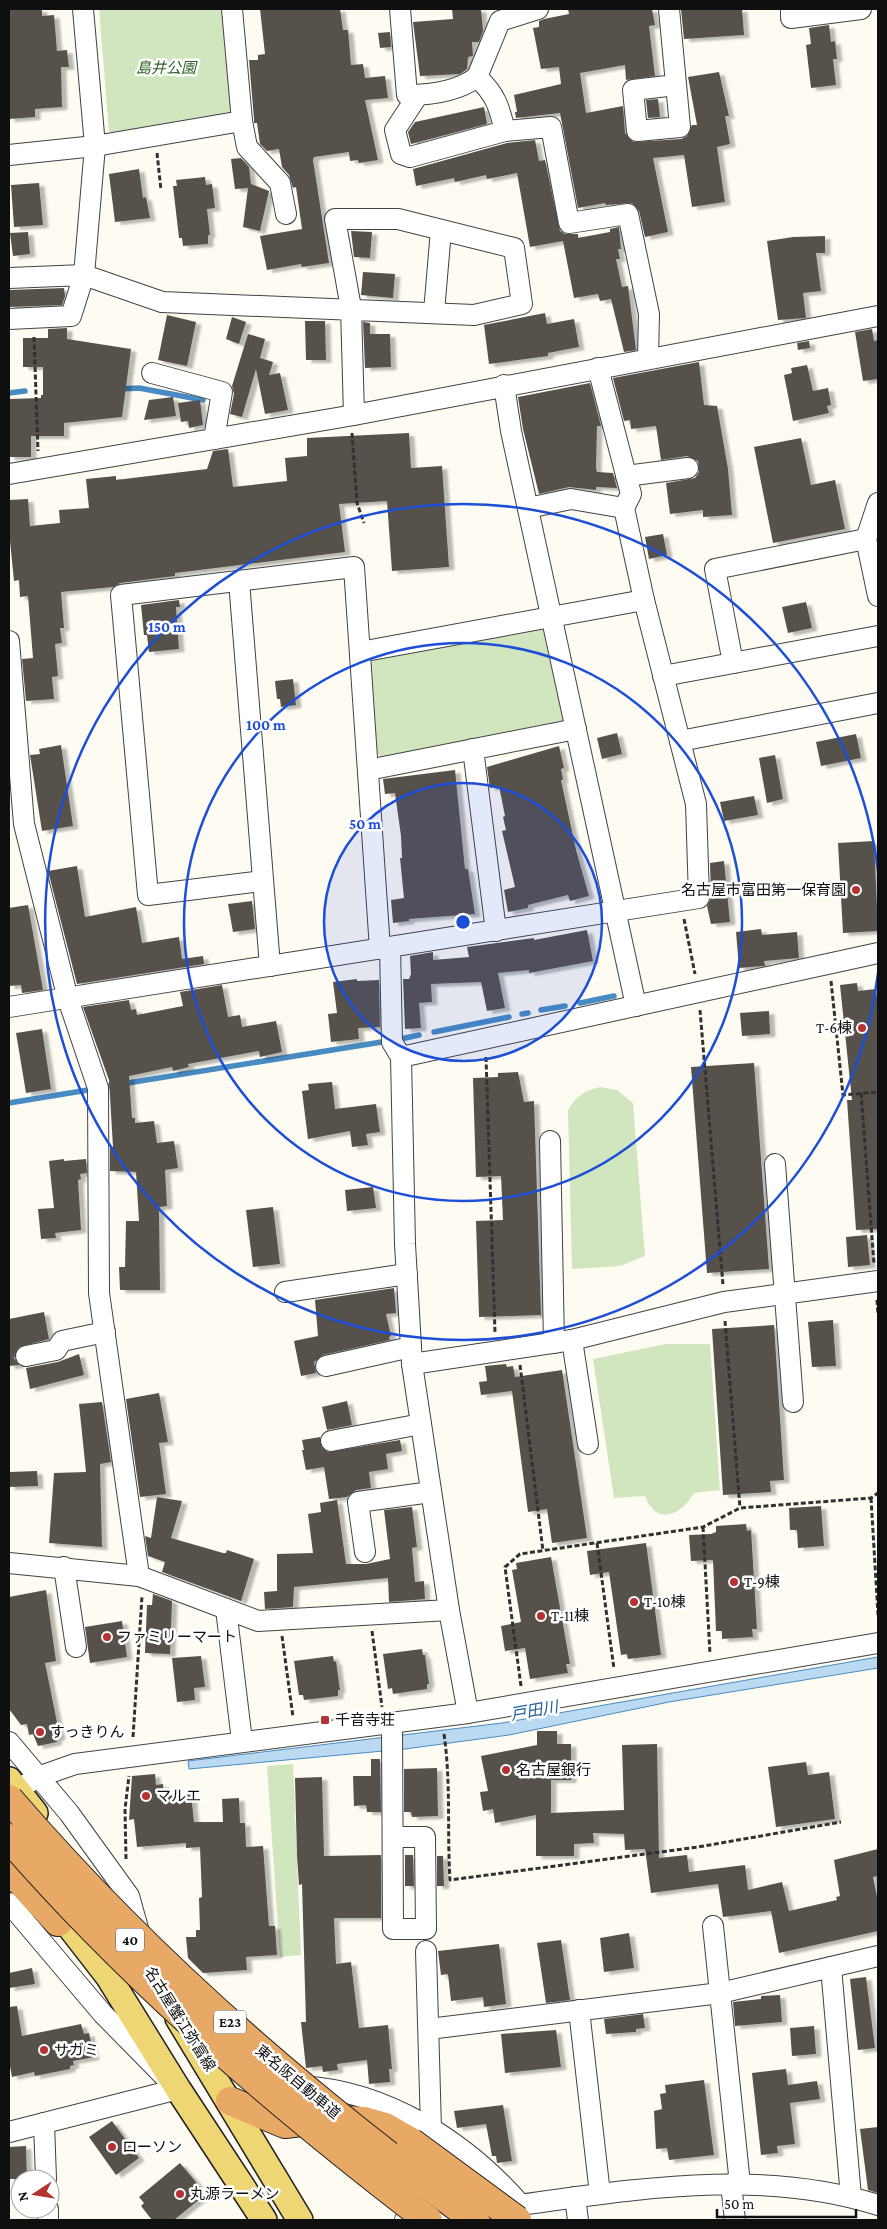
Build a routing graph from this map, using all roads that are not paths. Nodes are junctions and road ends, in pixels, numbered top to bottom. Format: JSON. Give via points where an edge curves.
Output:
{"nodes":[{"id":1,"x":84,"y":9,"type":"edge"},
{"id":2,"x":232,"y":9,"type":"edge"},
{"id":3,"x":400,"y":9,"type":"edge"},
{"id":4,"x":538,"y":9,"type":"edge"},
{"id":5,"x":669,"y":9,"type":"edge"},
{"id":6,"x":791,"y":9,"type":"edge"},
{"id":7,"x":853,"y":9,"type":"edge"},
{"id":8,"x":476,"y":77,"type":"junction"},
{"id":9,"x":676,"y":85,"type":"dead end"},
{"id":10,"x":418,"y":95,"type":"junction"},
{"id":11,"x":242,"y":121,"type":"junction"},
{"id":12,"x":505,"y":131,"type":"junction"},
{"id":13,"x":95,"y":146,"type":"junction"},
{"id":14,"x":9,"y":155,"type":"edge"},
{"id":15,"x":286,"y":214,"type":"dead end"},
{"id":16,"x":441,"y":230,"type":"junction"},
{"id":17,"x":84,"y":275,"type":"junction"},
{"id":18,"x":9,"y":278,"type":"edge"},
{"id":19,"x":351,"y":308,"type":"junction"},
{"id":20,"x":434,"y":312,"type":"junction"},
{"id":21,"x":878,"y":316,"type":"edge"},
{"id":22,"x":9,"y":319,"type":"edge"},
{"id":23,"x":648,"y":359,"type":"junction"},
{"id":24,"x":598,"y":368,"type":"junction"},
{"id":25,"x":152,"y":373,"type":"dead end"},
{"id":26,"x":504,"y":385,"type":"junction"},
{"id":27,"x":352,"y":415,"type":"junction"},
{"id":28,"x":214,"y":439,"type":"junction"},
{"id":29,"x":688,"y":468,"type":"dead end"},
{"id":30,"x":9,"y":474,"type":"edge"},
{"id":31,"x":626,"y":476,"type":"junction"},
{"id":32,"x":878,"y":503,"type":"edge"},
{"id":33,"x":528,"y":508,"type":"junction"},
{"id":34,"x":624,"y":508,"type":"junction"},
{"id":35,"x":866,"y":539,"type":"junction"},
{"id":36,"x":239,"y":581,"type":"junction"},
{"id":37,"x":878,"y":596,"type":"edge"},
{"id":38,"x":644,"y":600,"type":"junction"},
{"id":39,"x":551,"y":617,"type":"junction"},
{"id":40,"x":878,"y":636,"type":"edge"},
{"id":41,"x":9,"y":641,"type":"edge"},
{"id":42,"x":360,"y":652,"type":"junction"},
{"id":43,"x":733,"y":663,"type":"junction"},
{"id":44,"x":663,"y":676,"type":"junction"},
{"id":45,"x":878,"y":704,"type":"edge"},
{"id":46,"x":576,"y":729,"type":"junction"},
{"id":47,"x":680,"y":741,"type":"junction"},
{"id":48,"x":473,"y":749,"type":"junction"},
{"id":49,"x":368,"y":770,"type":"junction"},
{"id":50,"x":262,"y":881,"type":"junction"},
{"id":51,"x":616,"y":911,"type":"junction"},
{"id":52,"x":496,"y":931,"type":"junction"},
{"id":53,"x":385,"y":948,"type":"junction"},
{"id":54,"x":878,"y":953,"type":"edge"},
{"id":55,"x":270,"y":966,"type":"junction"},
{"id":56,"x":68,"y":999,"type":"junction"},
{"id":57,"x":636,"y":1006,"type":"junction"},
{"id":58,"x":9,"y":1007,"type":"edge"},
{"id":59,"x":401,"y":1058,"type":"junction"},
{"id":60,"x":550,"y":1141,"type":"dead end"},
{"id":61,"x":775,"y":1164,"type":"dead end"},
{"id":62,"x":407,"y":1274,"type":"junction"},
{"id":63,"x":877,"y":1281,"type":"edge"},
{"id":64,"x":284,"y":1292,"type":"dead end"},
{"id":65,"x":785,"y":1294,"type":"junction"},
{"id":66,"x":105,"y":1332,"type":"junction"},
{"id":67,"x":563,"y":1342,"type":"junction"},
{"id":68,"x":26,"y":1356,"type":"dead end"},
{"id":69,"x":411,"y":1356,"type":"junction"},
{"id":70,"x":326,"y":1366,"type":"dead end"},
{"id":71,"x":793,"y":1402,"type":"dead end"},
{"id":72,"x":421,"y":1424,"type":"junction"},
{"id":73,"x":331,"y":1441,"type":"dead end"},
{"id":74,"x":588,"y":1444,"type":"dead end"},
{"id":75,"x":431,"y":1492,"type":"junction"},
{"id":76,"x":366,"y":1552,"type":"dead end"},
{"id":77,"x":9,"y":1563,"type":"edge"},
{"id":78,"x":64,"y":1567,"type":"junction"},
{"id":79,"x":139,"y":1576,"type":"junction"},
{"id":80,"x":226,"y":1609,"type":"junction"},
{"id":81,"x":449,"y":1610,"type":"junction"},
{"id":82,"x":878,"y":1643,"type":"edge"},
{"id":83,"x":76,"y":1647,"type":"dead end"},
{"id":84,"x":468,"y":1713,"type":"junction"},
{"id":85,"x":390,"y":1731,"type":"junction"},
{"id":86,"x":9,"y":1742,"type":"edge"},
{"id":87,"x":242,"y":1742,"type":"junction"},
{"id":88,"x":38,"y":1777,"type":"junction"},
{"id":89,"x":11,"y":1791,"type":"edge"},
{"id":90,"x":393,"y":1837,"type":"dead end"},
{"id":91,"x":9,"y":1838,"type":"edge"},
{"id":92,"x":9,"y":1855,"type":"edge"},
{"id":93,"x":9,"y":1869,"type":"edge"},
{"id":94,"x":9,"y":1904,"type":"edge"},
{"id":95,"x":713,"y":1926,"type":"dead end"},
{"id":96,"x":426,"y":1951,"type":"dead end"},
{"id":97,"x":878,"y":1956,"type":"edge"},
{"id":98,"x":832,"y":1967,"type":"junction"},
{"id":99,"x":148,"y":1968,"type":"junction"},
{"id":100,"x":720,"y":1993,"type":"junction"},
{"id":101,"x":579,"y":2010,"type":"junction"},
{"id":102,"x":176,"y":2014,"type":"junction"},
{"id":103,"x":429,"y":2029,"type":"junction"},
{"id":104,"x":178,"y":2089,"type":"junction"},
{"id":105,"x":230,"y":2101,"type":"junction"},
{"id":106,"x":44,"y":2124,"type":"junction"},
{"id":107,"x":9,"y":2132,"type":"edge"},
{"id":108,"x":318,"y":2135,"type":"junction"},
{"id":109,"x":421,"y":2136,"type":"junction"},
{"id":110,"x":46,"y":2169,"type":"edge"},
{"id":111,"x":735,"y":2184,"type":"junction"},
{"id":112,"x":600,"y":2194,"type":"junction"},
{"id":113,"x":575,"y":2197,"type":"junction"},
{"id":114,"x":852,"y":2197,"type":"junction"},
{"id":115,"x":878,"y":2205,"type":"edge"},
{"id":116,"x":519,"y":2212,"type":"edge"},
{"id":117,"x":431,"y":2219,"type":"edge"},
{"id":118,"x":264,"y":2220,"type":"edge"},
{"id":119,"x":300,"y":2220,"type":"edge"},
{"id":120,"x":405,"y":2220,"type":"edge"},
{"id":121,"x":475,"y":2220,"type":"edge"},
{"id":122,"x":578,"y":2220,"type":"edge"},
{"id":123,"x":735,"y":2220,"type":"edge"}],
"edges":[{"from":1,"to":13,"type":"street"},
{"from":2,"to":11,"type":"street"},
{"from":3,"to":10,"type":"street","via":[[407,95]]},
{"from":4,"to":8,"type":"street","via":[[500,21]]},
{"from":5,"to":9,"type":"street"},
{"from":6,"to":7,"type":"street","via":[[792,18]]},
{"from":8,"to":10,"type":"street","via":[[470,83],[432,95]]},
{"from":8,"to":12,"type":"street","via":[[498,103]]},
{"from":10,"to":12,"type":"street","via":[[394,130],[401,154],[410,157]]},
{"from":11,"to":13,"type":"street"},
{"from":11,"to":15,"type":"street","via":[[247,147],[280,183]]},
{"from":12,"to":23,"type":"street","via":[[551,127],[569,223],[628,214],[649,314]]},
{"from":13,"to":14,"type":"street"},
{"from":13,"to":17,"type":"street"},
{"from":16,"to":19,"type":"street","via":[[398,219],[335,218]]},
{"from":16,"to":20,"type":"street"},
{"from":16,"to":20,"type":"street","via":[[514,248],[522,304],[474,315]]},
{"from":17,"to":18,"type":"street"},
{"from":17,"to":19,"type":"street","via":[[162,302],[253,308]]},
{"from":17,"to":22,"type":"street","via":[[71,316]]},
{"from":19,"to":20,"type":"street"},
{"from":19,"to":27,"type":"street"},
{"from":21,"to":23,"type":"street"},
{"from":23,"to":24,"type":"street"},
{"from":24,"to":26,"type":"street"},
{"from":24,"to":31,"type":"street"},
{"from":25,"to":28,"type":"street","via":[[222,392]]},
{"from":26,"to":27,"type":"street"},
{"from":26,"to":33,"type":"street"},
{"from":27,"to":28,"type":"street"},
{"from":28,"to":30,"type":"street"},
{"from":29,"to":31,"type":"street"},
{"from":31,"to":34,"type":"street","via":[[631,494]]},
{"from":32,"to":35,"type":"street"},
{"from":33,"to":34,"type":"street","via":[[571,499]]},
{"from":33,"to":39,"type":"street"},
{"from":34,"to":38,"type":"street"},
{"from":35,"to":37,"type":"street"},
{"from":35,"to":43,"type":"street","via":[[715,569]]},
{"from":36,"to":42,"type":"street","via":[[354,567]]},
{"from":36,"to":50,"type":"street"},
{"from":36,"to":50,"type":"street","via":[[122,595],[148,895]]},
{"from":38,"to":39,"type":"street"},
{"from":38,"to":44,"type":"street"},
{"from":39,"to":42,"type":"street"},
{"from":39,"to":46,"type":"street"},
{"from":40,"to":43,"type":"street"},
{"from":41,"to":56,"type":"street","via":[[24,824]]},
{"from":42,"to":49,"type":"street"},
{"from":43,"to":44,"type":"street"},
{"from":44,"to":47,"type":"street"},
{"from":45,"to":47,"type":"street"},
{"from":46,"to":48,"type":"street"},
{"from":46,"to":51,"type":"street"},
{"from":47,"to":51,"type":"street","via":[[696,804],[699,898]]},
{"from":48,"to":49,"type":"street"},
{"from":48,"to":52,"type":"street"},
{"from":49,"to":53,"type":"street"},
{"from":50,"to":55,"type":"street"},
{"from":51,"to":52,"type":"street"},
{"from":51,"to":57,"type":"street"},
{"from":52,"to":53,"type":"street"},
{"from":53,"to":55,"type":"street"},
{"from":53,"to":59,"type":"street","via":[[392,1042]]},
{"from":54,"to":57,"type":"street","via":[[699,998]]},
{"from":55,"to":56,"type":"street"},
{"from":56,"to":58,"type":"street"},
{"from":56,"to":66,"type":"street","via":[[98,1088],[99,1292]]},
{"from":57,"to":59,"type":"street"},
{"from":59,"to":62,"type":"street"},
{"from":60,"to":67,"type":"street"},
{"from":61,"to":65,"type":"street"},
{"from":62,"to":64,"type":"street"},
{"from":62,"to":69,"type":"street"},
{"from":63,"to":65,"type":"street"},
{"from":65,"to":67,"type":"street","via":[[724,1302]]},
{"from":65,"to":71,"type":"street"},
{"from":66,"to":68,"type":"street","via":[[62,1341],[56,1350]]},
{"from":66,"to":79,"type":"street"},
{"from":67,"to":69,"type":"street","via":[[496,1352]]},
{"from":67,"to":74,"type":"street"},
{"from":69,"to":70,"type":"street"},
{"from":69,"to":72,"type":"street"},
{"from":72,"to":73,"type":"street"},
{"from":72,"to":75,"type":"street"},
{"from":75,"to":76,"type":"street","via":[[358,1502]]},
{"from":75,"to":81,"type":"street"},
{"from":77,"to":78,"type":"street"},
{"from":78,"to":79,"type":"street"},
{"from":78,"to":83,"type":"street"},
{"from":79,"to":80,"type":"street"},
{"from":80,"to":81,"type":"street","via":[[258,1621]]},
{"from":80,"to":87,"type":"street"},
{"from":81,"to":84,"type":"street"},
{"from":82,"to":84,"type":"street"},
{"from":84,"to":85,"type":"street"},
{"from":85,"to":87,"type":"street"},
{"from":85,"to":90,"type":"street"},
{"from":86,"to":88,"type":"street"},
{"from":87,"to":88,"type":"street","via":[[75,1764]]},
{"from":88,"to":89,"type":"street"},
{"from":88,"to":99,"type":"street","via":[[69,1813],[129,1896]]},
{"from":89,"to":99,"type":"main road","name":"名古屋蟹江弥富線","number":"40","via":[[80,1868]]},
{"from":89,"to":121,"type":"highway","name":"東名阪自動車道","number":"E23","bridge":true,"via":[[46,1842],[146,1945],[268,2057],[384,2153]]},
{"from":91,"to":108,"type":"highway","name":"東名阪自動車道","number":"E23","bridge":true,"via":[[124,1962]]},
{"from":92,"to":104,"type":"main road","number":"40","via":[[72,1928],[108,1976]]},
{"from":93,"to":108,"type":"highway","bridge":true,"via":[[71,1935],[156,2012]]},
{"from":94,"to":104,"type":"street","via":[[147,2061]]},
{"from":95,"to":100,"type":"street"},
{"from":96,"to":103,"type":"street"},
{"from":97,"to":98,"type":"street"},
{"from":98,"to":100,"type":"street"},
{"from":98,"to":114,"type":"street"},
{"from":99,"to":102,"type":"main road","name":"名古屋蟹江弥富線","number":"40"},
{"from":100,"to":101,"type":"street"},
{"from":100,"to":111,"type":"street"},
{"from":101,"to":103,"type":"street"},
{"from":101,"to":112,"type":"street"},
{"from":102,"to":105,"type":"main road","name":"名古屋蟹江弥富線","number":"40"},
{"from":102,"to":109,"type":"street","via":[[202,2027],[269,2079],[286,2085],[324,2087],[360,2095],[403,2112]]},
{"from":103,"to":109,"type":"street"},
{"from":104,"to":106,"type":"street"},
{"from":104,"to":118,"type":"main road","number":"40"},
{"from":105,"to":109,"type":"highway","via":[[285,2124],[326,2119],[364,2122]]},
{"from":105,"to":119,"type":"main road","name":"名古屋蟹江弥富線","number":"40"},
{"from":106,"to":107,"type":"street"},
{"from":106,"to":110,"type":"street"},
{"from":108,"to":117,"type":"highway","name":"東名阪自動車道","number":"E23","bridge":true},
{"from":109,"to":116,"type":"highway","bridge":true},
{"from":111,"to":112,"type":"street"},
{"from":111,"to":114,"type":"street","via":[[791,2187]]},
{"from":111,"to":123,"type":"street"},
{"from":112,"to":113,"type":"street"},
{"from":113,"to":116,"type":"street"},
{"from":113,"to":122,"type":"street"},
{"from":114,"to":115,"type":"street"},
{"from":116,"to":117,"type":"street"},
{"from":117,"to":120,"type":"street"}]}
